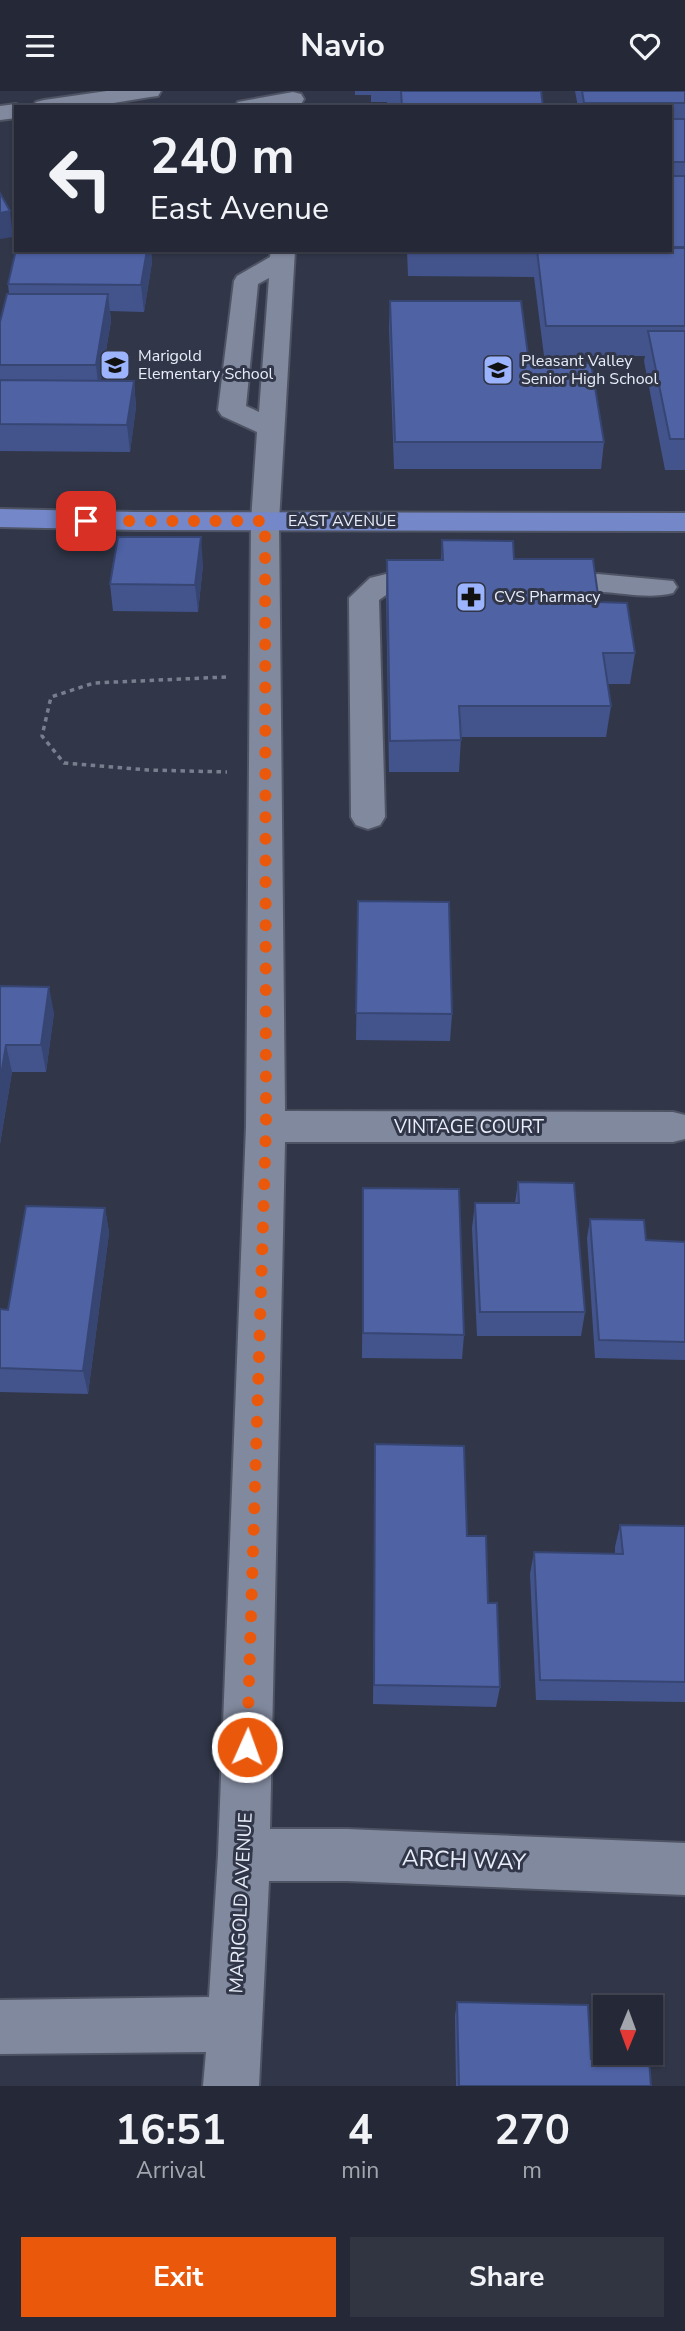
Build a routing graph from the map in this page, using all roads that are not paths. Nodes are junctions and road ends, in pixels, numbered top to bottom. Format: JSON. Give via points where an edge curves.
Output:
{"nodes":[{"id":1,"x":150,"y":91,"type":"edge"},
{"id":2,"x":293,"y":99,"type":"edge"},
{"id":3,"x":57,"y":105,"type":"edge"},
{"id":4,"x":258,"y":105,"type":"edge"},
{"id":5,"x":283,"y":256,"type":"edge"},
{"id":6,"x":271,"y":428,"type":"junction"},
{"id":7,"x":0,"y":518,"type":"edge"},
{"id":8,"x":265,"y":521,"type":"junction"},
{"id":9,"x":685,"y":523,"type":"edge"},
{"id":10,"x":511,"y":585,"type":"edge"},
{"id":11,"x":441,"y":586,"type":"edge"},
{"id":12,"x":662,"y":587,"type":"dead end"},
{"id":13,"x":369,"y":817,"type":"dead end"},
{"id":14,"x":266,"y":1126,"type":"junction"},
{"id":15,"x":673,"y":1127,"type":"dead end"},
{"id":16,"x":244,"y":1855,"type":"junction"},
{"id":17,"x":685,"y":1868,"type":"edge"},
{"id":18,"x":236,"y":2024,"type":"junction"},
{"id":19,"x":0,"y":2027,"type":"edge"},
{"id":20,"x":231,"y":2086,"type":"edge"}],
"edges":[{"from":1,"to":3,"type":"street"},
{"from":2,"to":4,"type":"street"},
{"from":5,"to":6,"type":"street","name":"MARIGOLD AVENUE"},
{"from":5,"to":6,"type":"street","via":[[246,281],[232,410]]},
{"from":6,"to":8,"type":"street","name":"MARIGOLD AVENUE"},
{"from":7,"to":8,"type":"main road","name":"EAST AVENUE"},
{"from":8,"to":9,"type":"main road","name":"EAST AVENUE"},
{"from":8,"to":14,"type":"street","name":"MARIGOLD AVENUE"},
{"from":10,"to":12,"type":"street"},
{"from":11,"to":13,"type":"street","via":[[388,580],[373,586],[364,598]]},
{"from":14,"to":15,"type":"street","name":"VINTAGE COURT"},
{"from":14,"to":16,"type":"street","name":"MARIGOLD AVENUE"},
{"from":16,"to":17,"type":"street","name":"ARCH WAY"},
{"from":16,"to":18,"type":"street","name":"MARIGOLD AVENUE"},
{"from":18,"to":19,"type":"street"},
{"from":18,"to":20,"type":"street","name":"MARIGOLD AVENUE"}]}
